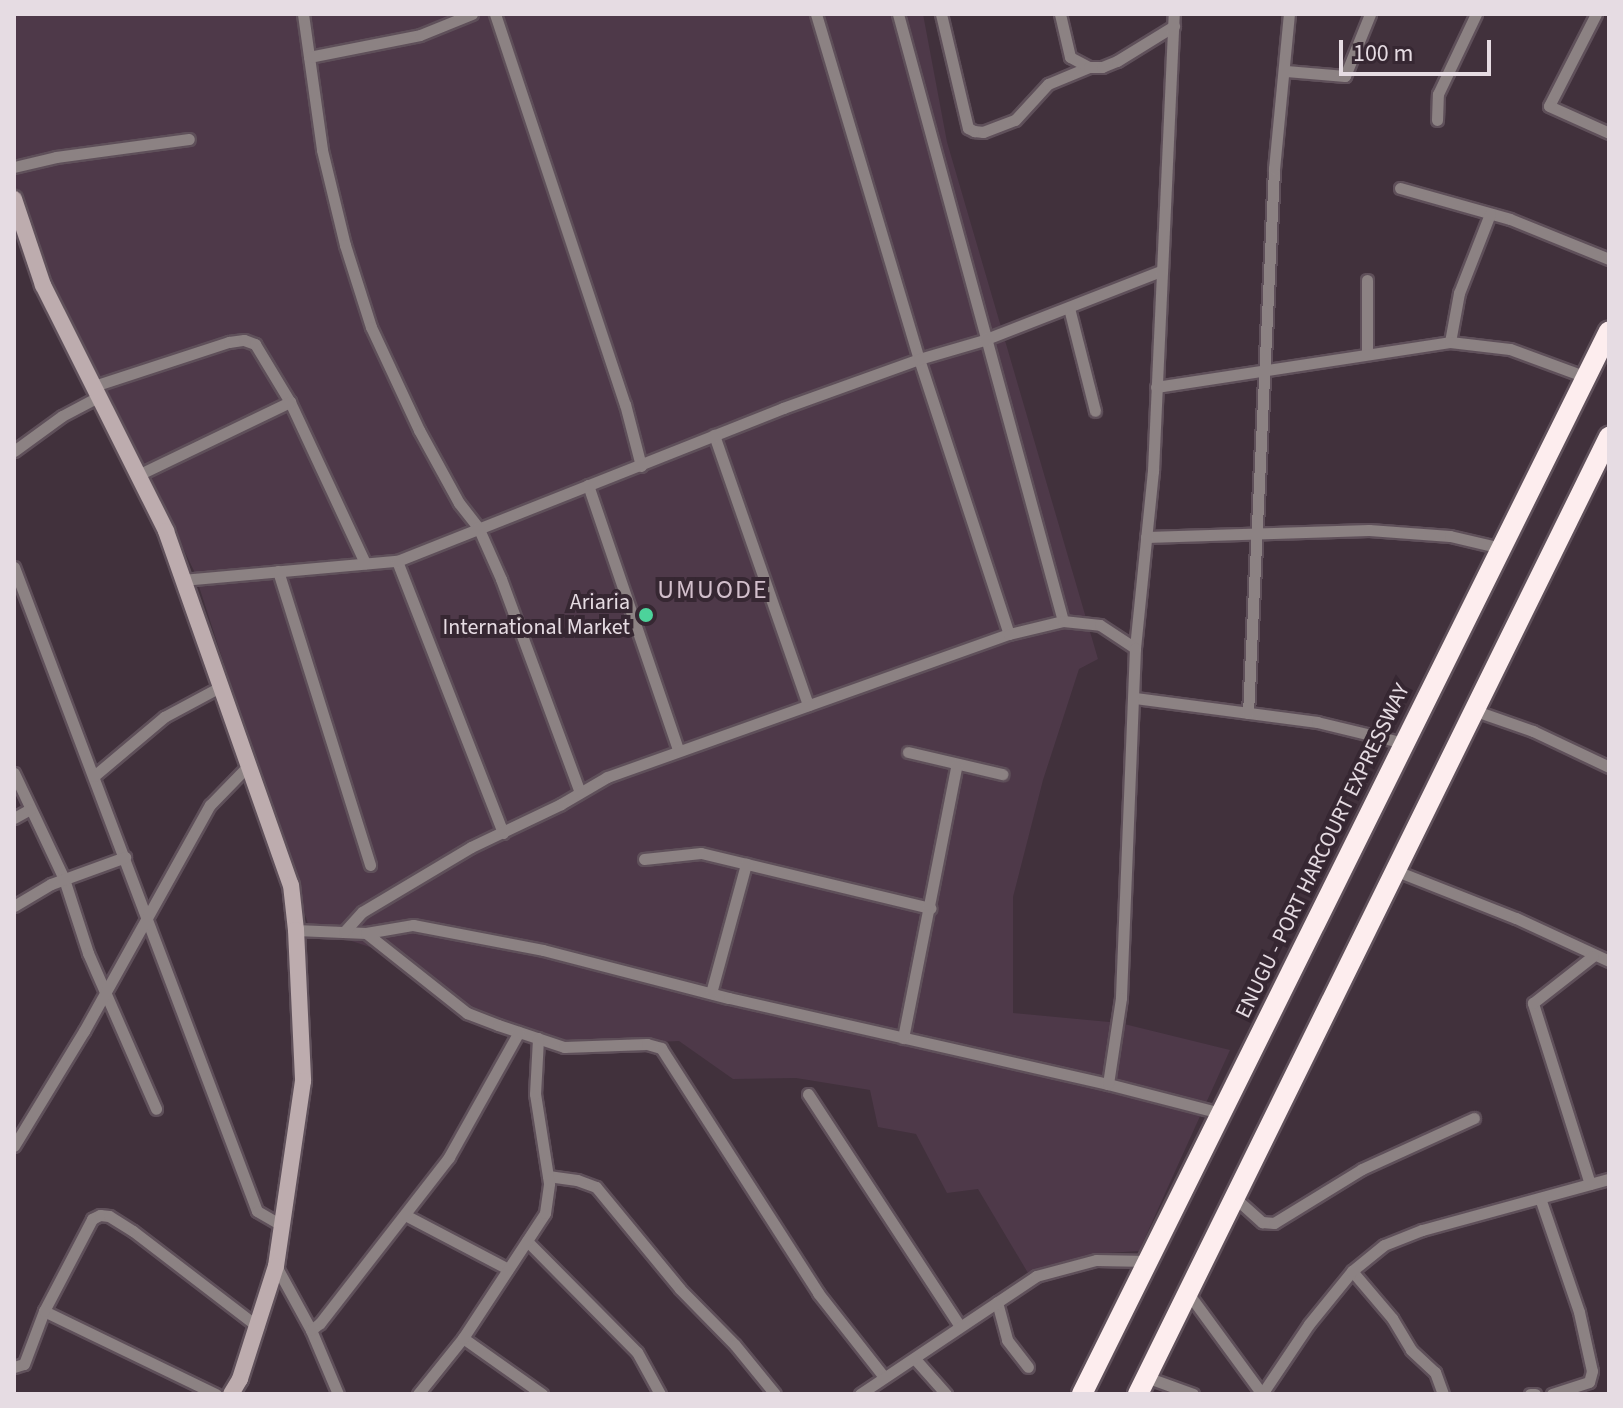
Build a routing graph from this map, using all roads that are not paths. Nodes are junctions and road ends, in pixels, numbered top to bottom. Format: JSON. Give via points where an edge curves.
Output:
{"nodes":[{"id":1,"x":303,"y":14,"type":"edge"},
{"id":2,"x":472,"y":14,"type":"edge"},
{"id":3,"x":495,"y":14,"type":"edge"},
{"id":4,"x":816,"y":14,"type":"edge"},
{"id":5,"x":898,"y":14,"type":"edge"},
{"id":6,"x":941,"y":14,"type":"edge"},
{"id":7,"x":1060,"y":14,"type":"edge"},
{"id":8,"x":1289,"y":14,"type":"edge"},
{"id":9,"x":1370,"y":14,"type":"edge"},
{"id":10,"x":1476,"y":14,"type":"edge"},
{"id":11,"x":1596,"y":14,"type":"edge"},
{"id":12,"x":1174,"y":20,"type":"edge"},
{"id":13,"x":309,"y":57,"type":"junction"},
{"id":14,"x":1089,"y":67,"type":"junction"},
{"id":15,"x":1286,"y":71,"type":"junction"},
{"id":16,"x":1437,"y":120,"type":"dead end"},
{"id":17,"x":1609,"y":133,"type":"edge"},
{"id":18,"x":189,"y":139,"type":"dead end"},
{"id":19,"x":14,"y":167,"type":"edge"},
{"id":20,"x":1400,"y":188,"type":"dead end"},
{"id":21,"x":14,"y":199,"type":"edge"},
{"id":22,"x":1490,"y":214,"type":"junction"},
{"id":23,"x":1609,"y":259,"type":"edge"},
{"id":24,"x":1161,"y":271,"type":"junction"},
{"id":25,"x":1367,"y":280,"type":"dead end"},
{"id":26,"x":1069,"y":308,"type":"junction"},
{"id":27,"x":1609,"y":331,"type":"edge"},
{"id":28,"x":984,"y":340,"type":"junction"},
{"id":29,"x":1450,"y":342,"type":"junction"},
{"id":30,"x":1367,"y":353,"type":"junction"},
{"id":31,"x":919,"y":359,"type":"junction"},
{"id":32,"x":1265,"y":373,"type":"junction"},
{"id":33,"x":1586,"y":377,"type":"junction"},
{"id":34,"x":1156,"y":387,"type":"junction"},
{"id":35,"x":97,"y":391,"type":"junction"},
{"id":36,"x":290,"y":402,"type":"junction"},
{"id":37,"x":1095,"y":411,"type":"dead end"},
{"id":38,"x":714,"y":435,"type":"junction"},
{"id":39,"x":1609,"y":437,"type":"edge"},
{"id":40,"x":14,"y":451,"type":"edge"},
{"id":41,"x":641,"y":466,"type":"junction"},
{"id":42,"x":138,"y":475,"type":"junction"},
{"id":43,"x":588,"y":485,"type":"junction"},
{"id":44,"x":478,"y":527,"type":"junction"},
{"id":45,"x":1258,"y":536,"type":"junction"},
{"id":46,"x":1146,"y":537,"type":"junction"},
{"id":47,"x":1501,"y":548,"type":"junction"},
{"id":48,"x":397,"y":561,"type":"junction"},
{"id":49,"x":365,"y":563,"type":"junction"},
{"id":50,"x":14,"y":567,"type":"edge"},
{"id":51,"x":278,"y":571,"type":"junction"},
{"id":52,"x":182,"y":580,"type":"junction"},
{"id":53,"x":1063,"y":621,"type":"junction"},
{"id":54,"x":1009,"y":634,"type":"junction"},
{"id":55,"x":1135,"y":648,"type":"junction"},
{"id":56,"x":220,"y":687,"type":"junction"},
{"id":57,"x":1135,"y":698,"type":"junction"},
{"id":58,"x":808,"y":705,"type":"junction"},
{"id":59,"x":1473,"y":710,"type":"junction"},
{"id":60,"x":1248,"y":713,"type":"junction"},
{"id":61,"x":1404,"y":743,"type":"junction"},
{"id":62,"x":678,"y":749,"type":"junction"},
{"id":63,"x":908,"y":752,"type":"dead end"},
{"id":64,"x":957,"y":764,"type":"junction"},
{"id":65,"x":247,"y":767,"type":"junction"},
{"id":66,"x":1609,"y":767,"type":"edge"},
{"id":67,"x":14,"y":773,"type":"edge"},
{"id":68,"x":1002,"y":774,"type":"dead end"},
{"id":69,"x":94,"y":776,"type":"junction"},
{"id":70,"x":580,"y":792,"type":"junction"},
{"id":71,"x":30,"y":809,"type":"junction"},
{"id":72,"x":14,"y":818,"type":"edge"},
{"id":73,"x":503,"y":833,"type":"junction"},
{"id":74,"x":125,"y":857,"type":"junction"},
{"id":75,"x":644,"y":859,"type":"dead end"},
{"id":76,"x":746,"y":864,"type":"junction"},
{"id":77,"x":370,"y":865,"type":"dead end"},
{"id":78,"x":1394,"y":870,"type":"junction"},
{"id":79,"x":64,"y":879,"type":"junction"},
{"id":80,"x":14,"y":906,"type":"edge"},
{"id":81,"x":930,"y":908,"type":"junction"},
{"id":82,"x":148,"y":917,"type":"junction"},
{"id":83,"x":296,"y":930,"type":"junction"},
{"id":84,"x":344,"y":932,"type":"junction"},
{"id":85,"x":366,"y":933,"type":"junction"},
{"id":86,"x":1593,"y":956,"type":"junction"},
{"id":87,"x":1609,"y":961,"type":"edge"},
{"id":88,"x":107,"y":990,"type":"junction"},
{"id":89,"x":711,"y":993,"type":"junction"},
{"id":90,"x":519,"y":1032,"type":"junction"},
{"id":91,"x":538,"y":1038,"type":"junction"},
{"id":92,"x":903,"y":1038,"type":"junction"},
{"id":93,"x":1108,"y":1084,"type":"junction"},
{"id":94,"x":808,"y":1094,"type":"dead end"},
{"id":95,"x":156,"y":1109,"type":"dead end"},
{"id":96,"x":1220,"y":1113,"type":"junction"},
{"id":97,"x":14,"y":1117,"type":"edge"},
{"id":98,"x":1474,"y":1118,"type":"dead end"},
{"id":99,"x":27,"y":1126,"type":"junction"},
{"id":100,"x":14,"y":1146,"type":"edge"},
{"id":101,"x":548,"y":1176,"type":"junction"},
{"id":102,"x":1609,"y":1179,"type":"edge"},
{"id":103,"x":1590,"y":1184,"type":"junction"},
{"id":104,"x":1234,"y":1197,"type":"junction"},
{"id":105,"x":1540,"y":1198,"type":"junction"},
{"id":106,"x":405,"y":1215,"type":"junction"},
{"id":107,"x":281,"y":1225,"type":"junction"},
{"id":108,"x":527,"y":1241,"type":"junction"},
{"id":109,"x":1148,"y":1261,"type":"junction"},
{"id":110,"x":276,"y":1266,"type":"junction"},
{"id":111,"x":508,"y":1269,"type":"junction"},
{"id":112,"x":1352,"y":1271,"type":"junction"},
{"id":113,"x":1188,"y":1293,"type":"junction"},
{"id":114,"x":997,"y":1302,"type":"junction"},
{"id":115,"x":44,"y":1311,"type":"junction"},
{"id":116,"x":959,"y":1325,"type":"junction"},
{"id":117,"x":258,"y":1327,"type":"junction"},
{"id":118,"x":311,"y":1330,"type":"junction"},
{"id":119,"x":463,"y":1338,"type":"junction"},
{"id":120,"x":915,"y":1359,"type":"junction"},
{"id":121,"x":14,"y":1367,"type":"edge"},
{"id":122,"x":1028,"y":1367,"type":"dead end"},
{"id":123,"x":884,"y":1377,"type":"junction"},
{"id":124,"x":1142,"y":1386,"type":"edge"},
{"id":125,"x":216,"y":1394,"type":"edge"},
{"id":126,"x":231,"y":1394,"type":"edge"},
{"id":127,"x":338,"y":1394,"type":"edge"},
{"id":128,"x":418,"y":1394,"type":"edge"},
{"id":129,"x":542,"y":1394,"type":"edge"},
{"id":130,"x":660,"y":1394,"type":"edge"},
{"id":131,"x":775,"y":1394,"type":"edge"},
{"id":132,"x":860,"y":1394,"type":"edge"},
{"id":133,"x":946,"y":1394,"type":"edge"},
{"id":134,"x":1082,"y":1394,"type":"edge"},
{"id":135,"x":1193,"y":1394,"type":"edge"},
{"id":136,"x":1443,"y":1394,"type":"edge"},
{"id":137,"x":1552,"y":1394,"type":"edge"}],
"edges":[{"from":1,"to":13,"type":"street"},
{"from":2,"to":13,"type":"street","via":[[420,35]]},
{"from":3,"to":41,"type":"street"},
{"from":4,"to":31,"type":"street"},
{"from":5,"to":28,"type":"street"},
{"from":6,"to":14,"type":"street","via":[[968,128],[974,131],[1015,120],[1053,81]]},
{"from":7,"to":14,"type":"street","via":[[1070,57]]},
{"from":8,"to":15,"type":"street"},
{"from":9,"to":15,"type":"street","via":[[1345,76]]},
{"from":10,"to":16,"type":"street","via":[[1438,94]]},
{"from":11,"to":17,"type":"street","via":[[1549,106]]},
{"from":12,"to":14,"type":"street","via":[[1117,61]]},
{"from":12,"to":24,"type":"street"},
{"from":13,"to":44,"type":"street","via":[[322,150],[371,327],[419,430]]},
{"from":15,"to":32,"type":"street","via":[[1274,169]]},
{"from":18,"to":19,"type":"street"},
{"from":20,"to":22,"type":"street"},
{"from":21,"to":35,"type":"main road","via":[[43,285]]},
{"from":22,"to":23,"type":"street"},
{"from":22,"to":29,"type":"street","via":[[1459,293]]},
{"from":24,"to":26,"type":"street"},
{"from":24,"to":34,"type":"street"},
{"from":25,"to":30,"type":"street"},
{"from":26,"to":28,"type":"street"},
{"from":26,"to":37,"type":"street"},
{"from":27,"to":33,"type":"highway","name":"ENUGU - PORT HARCOURT EXPRESSWAY"},
{"from":28,"to":31,"type":"street"},
{"from":28,"to":53,"type":"street"},
{"from":29,"to":30,"type":"street"},
{"from":29,"to":33,"type":"street","via":[[1510,349]]},
{"from":30,"to":32,"type":"street"},
{"from":31,"to":38,"type":"street"},
{"from":31,"to":54,"type":"street"},
{"from":32,"to":34,"type":"street"},
{"from":32,"to":45,"type":"street"},
{"from":33,"to":47,"type":"highway","name":"ENUGU - PORT HARCOURT EXPRESSWAY"},
{"from":34,"to":46,"type":"street"},
{"from":35,"to":36,"type":"street","via":[[244,340],[264,356]]},
{"from":35,"to":40,"type":"street"},
{"from":35,"to":42,"type":"main road"},
{"from":36,"to":42,"type":"street"},
{"from":36,"to":49,"type":"street"},
{"from":38,"to":41,"type":"street"},
{"from":38,"to":58,"type":"street"},
{"from":39,"to":59,"type":"highway"},
{"from":41,"to":43,"type":"street"},
{"from":42,"to":52,"type":"main road","via":[[166,531]]},
{"from":43,"to":44,"type":"street"},
{"from":43,"to":62,"type":"street"},
{"from":44,"to":48,"type":"street"},
{"from":44,"to":70,"type":"street"},
{"from":45,"to":46,"type":"street"},
{"from":45,"to":47,"type":"street","via":[[1369,530],[1450,536]]},
{"from":45,"to":60,"type":"street"},
{"from":46,"to":55,"type":"street"},
{"from":47,"to":61,"type":"highway","name":"ENUGU - PORT HARCOURT EXPRESSWAY"},
{"from":48,"to":49,"type":"street"},
{"from":48,"to":73,"type":"street"},
{"from":49,"to":51,"type":"street"},
{"from":50,"to":69,"type":"street"},
{"from":51,"to":52,"type":"street"},
{"from":51,"to":77,"type":"street"},
{"from":52,"to":56,"type":"main road"},
{"from":53,"to":54,"type":"street"},
{"from":53,"to":55,"type":"street","via":[[1100,625]]},
{"from":54,"to":58,"type":"street"},
{"from":55,"to":57,"type":"street"},
{"from":56,"to":65,"type":"main road"},
{"from":56,"to":69,"type":"street","via":[[164,717]]},
{"from":57,"to":60,"type":"street"},
{"from":57,"to":93,"type":"street","via":[[1121,998]]},
{"from":58,"to":62,"type":"street"},
{"from":59,"to":66,"type":"street"},
{"from":59,"to":78,"type":"highway"},
{"from":60,"to":61,"type":"street","via":[[1317,722]]},
{"from":61,"to":96,"type":"highway","name":"ENUGU - PORT HARCOURT EXPRESSWAY"},
{"from":62,"to":70,"type":"street"},
{"from":63,"to":64,"type":"street"},
{"from":64,"to":68,"type":"street"},
{"from":64,"to":81,"type":"street"},
{"from":65,"to":82,"type":"street","via":[[210,805]]},
{"from":65,"to":83,"type":"main road","via":[[291,885]]},
{"from":67,"to":71,"type":"street"},
{"from":69,"to":74,"type":"street"},
{"from":70,"to":73,"type":"street"},
{"from":71,"to":72,"type":"street"},
{"from":71,"to":79,"type":"street"},
{"from":73,"to":84,"type":"street","via":[[362,912]]},
{"from":74,"to":79,"type":"street"},
{"from":74,"to":82,"type":"street"},
{"from":75,"to":76,"type":"street","via":[[701,853]]},
{"from":76,"to":81,"type":"street"},
{"from":76,"to":89,"type":"street"},
{"from":78,"to":86,"type":"street","via":[[1516,918]]},
{"from":78,"to":104,"type":"highway"},
{"from":79,"to":80,"type":"street"},
{"from":79,"to":88,"type":"street","via":[[88,953]]},
{"from":81,"to":92,"type":"street"},
{"from":82,"to":88,"type":"street"},
{"from":82,"to":107,"type":"street","via":[[257,1211]]},
{"from":83,"to":84,"type":"street"},
{"from":83,"to":107,"type":"main road","via":[[303,1081]]},
{"from":84,"to":85,"type":"street"},
{"from":85,"to":89,"type":"street","via":[[413,925],[543,950]]},
{"from":85,"to":90,"type":"street","via":[[467,1013]]},
{"from":86,"to":87,"type":"street"},
{"from":86,"to":103,"type":"street","via":[[1533,1003]]},
{"from":88,"to":95,"type":"street"},
{"from":88,"to":99,"type":"street"},
{"from":89,"to":92,"type":"street"},
{"from":90,"to":91,"type":"street"},
{"from":90,"to":106,"type":"street","via":[[449,1157]]},
{"from":91,"to":101,"type":"street","via":[[535,1094]]},
{"from":91,"to":123,"type":"street","via":[[564,1047],[661,1048],[818,1293]]},
{"from":92,"to":93,"type":"street"},
{"from":93,"to":96,"type":"street"},
{"from":94,"to":116,"type":"street"},
{"from":96,"to":109,"type":"highway","name":"ENUGU - PORT HARCOURT EXPRESSWAY"},
{"from":97,"to":99,"type":"street"},
{"from":98,"to":104,"type":"street","via":[[1362,1169],[1274,1223],[1262,1222]]},
{"from":99,"to":100,"type":"street"},
{"from":101,"to":108,"type":"street","via":[[550,1199]]},
{"from":101,"to":131,"type":"street","via":[[596,1187]]},
{"from":102,"to":103,"type":"street"},
{"from":103,"to":105,"type":"street"},
{"from":104,"to":113,"type":"highway"},
{"from":105,"to":112,"type":"street","via":[[1398,1238]]},
{"from":105,"to":137,"type":"street","via":[[1579,1312],[1592,1371],[1589,1382]]},
{"from":106,"to":111,"type":"street"},
{"from":106,"to":118,"type":"street"},
{"from":107,"to":110,"type":"main road"},
{"from":108,"to":111,"type":"street"},
{"from":108,"to":130,"type":"street","via":[[637,1352]]},
{"from":109,"to":114,"type":"street","via":[[1096,1260],[1051,1270]]},
{"from":109,"to":134,"type":"highway","name":"ENUGU - PORT HARCOURT EXPRESSWAY"},
{"from":110,"to":117,"type":"main road"},
{"from":110,"to":118,"type":"street"},
{"from":111,"to":119,"type":"street"},
{"from":112,"to":113,"type":"street","via":[[1262,1394]]},
{"from":112,"to":136,"type":"street","via":[[1411,1350],[1435,1372]]},
{"from":113,"to":124,"type":"highway"},
{"from":114,"to":116,"type":"street"},
{"from":114,"to":122,"type":"street","via":[[1007,1340]]},
{"from":115,"to":117,"type":"street","via":[[92,1219],[100,1215],[120,1222]]},
{"from":115,"to":121,"type":"street","via":[[24,1364]]},
{"from":115,"to":125,"type":"street"},
{"from":116,"to":120,"type":"street"},
{"from":117,"to":126,"type":"main road"},
{"from":118,"to":127,"type":"street"},
{"from":119,"to":128,"type":"street"},
{"from":119,"to":129,"type":"street"},
{"from":120,"to":123,"type":"street"},
{"from":120,"to":133,"type":"street"},
{"from":123,"to":132,"type":"street"},
{"from":124,"to":135,"type":"street"}]}
